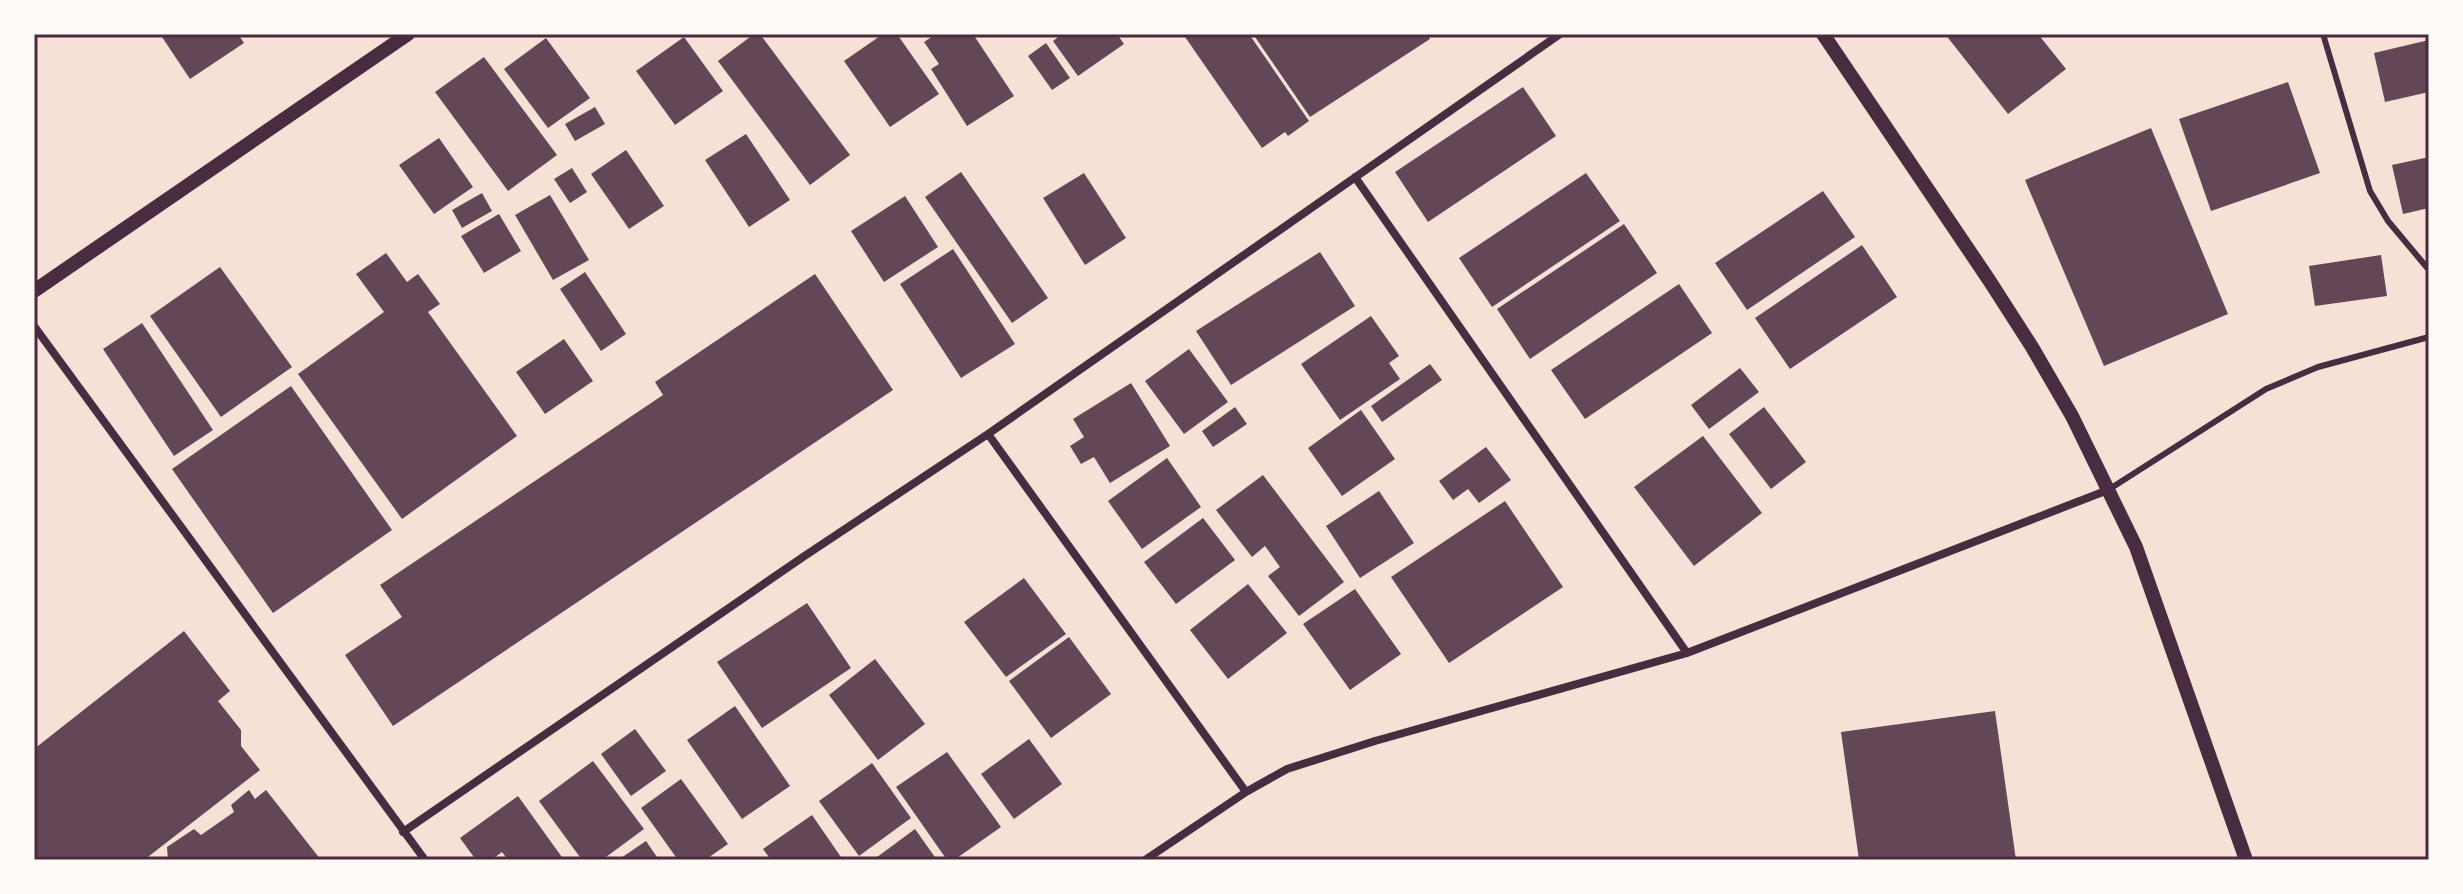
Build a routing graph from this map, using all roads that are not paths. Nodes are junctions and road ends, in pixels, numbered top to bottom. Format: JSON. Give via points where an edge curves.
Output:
{"nodes":[{"id":1,"x":408,"y":34,"type":"edge"},
{"id":2,"x":1560,"y":34,"type":"edge"},
{"id":3,"x":1823,"y":34,"type":"edge"},
{"id":4,"x":2323,"y":34,"type":"edge"},
{"id":5,"x":1355,"y":177,"type":"junction"},
{"id":6,"x":2429,"y":270,"type":"edge"},
{"id":7,"x":34,"y":291,"type":"edge"},
{"id":8,"x":34,"y":326,"type":"edge"},
{"id":9,"x":2429,"y":337,"type":"edge"},
{"id":10,"x":988,"y":434,"type":"junction"},
{"id":11,"x":2108,"y":490,"type":"junction"},
{"id":12,"x":1687,"y":653,"type":"junction"},
{"id":13,"x":1246,"y":792,"type":"junction"},
{"id":14,"x":403,"y":832,"type":"junction"},
{"id":15,"x":425,"y":860,"type":"edge"},
{"id":16,"x":1145,"y":860,"type":"edge"},
{"id":17,"x":2246,"y":860,"type":"edge"}],
"edges":[{"from":1,"to":7,"type":"street"},
{"from":2,"to":5,"type":"street"},
{"from":3,"to":11,"type":"street","via":[[2032,347]]},
{"from":4,"to":6,"type":"lane","via":[[2370,191]]},
{"from":5,"to":10,"type":"street"},
{"from":5,"to":12,"type":"street"},
{"from":8,"to":14,"type":"street"},
{"from":9,"to":11,"type":"lane","via":[[2318,367],[2266,389]]},
{"from":10,"to":13,"type":"street"},
{"from":10,"to":14,"type":"street"},
{"from":11,"to":12,"type":"street"},
{"from":11,"to":17,"type":"street","via":[[2136,547]]},
{"from":12,"to":13,"type":"street","via":[[1375,741],[1287,769]]},
{"from":13,"to":16,"type":"street"},
{"from":14,"to":15,"type":"street"}]}
